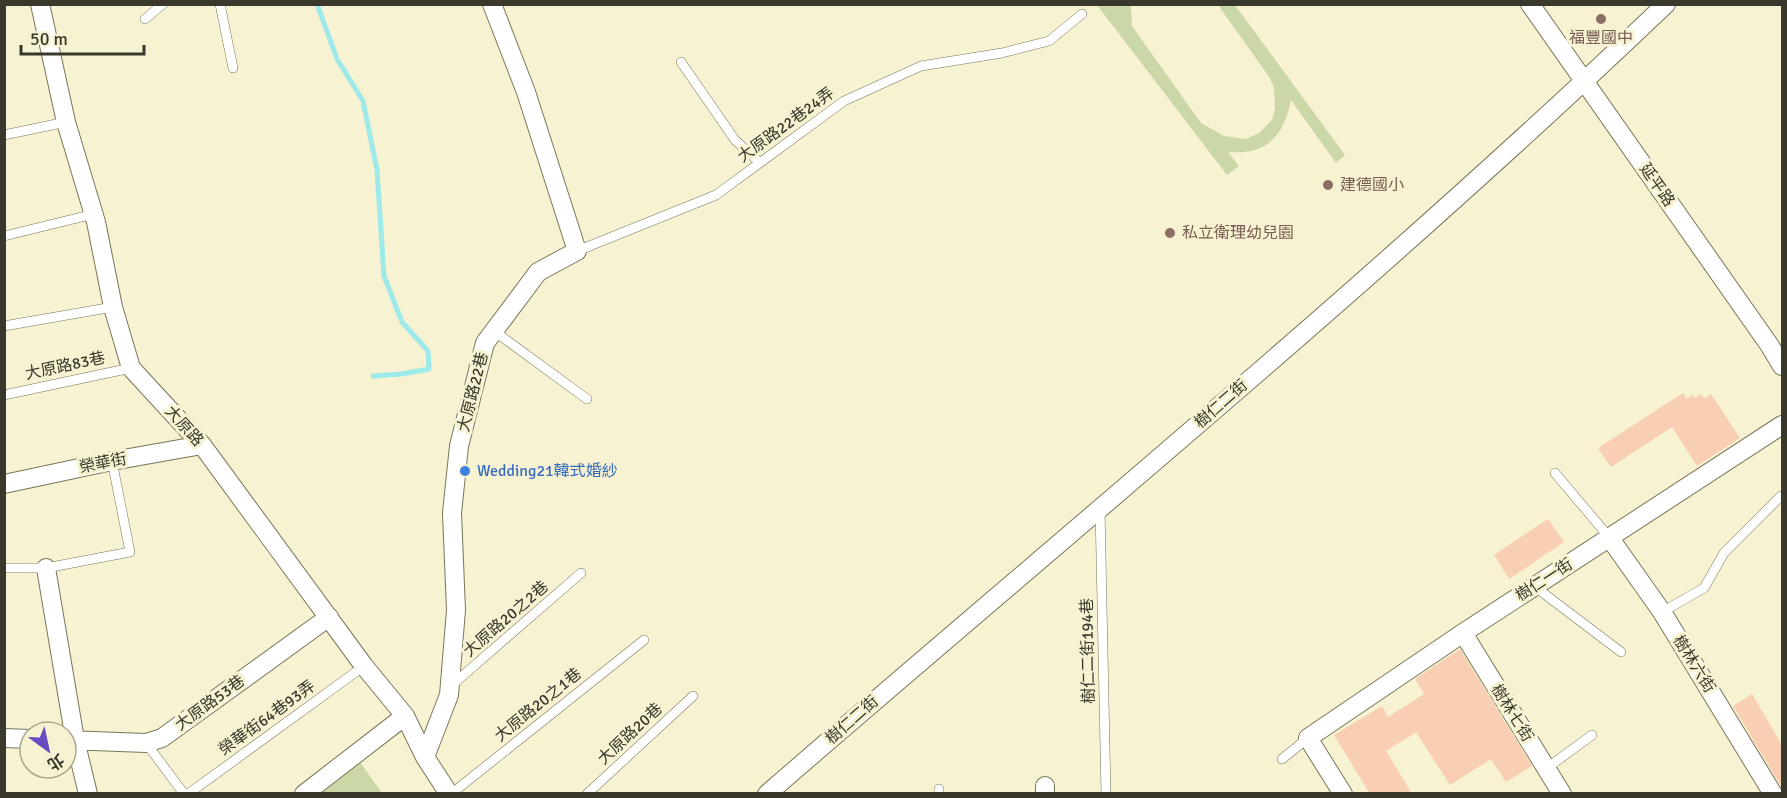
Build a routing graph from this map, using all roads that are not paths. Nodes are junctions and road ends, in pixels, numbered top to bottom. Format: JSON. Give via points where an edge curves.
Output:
{"nodes":[{"id":1,"x":40,"y":4,"type":"edge"},
{"id":2,"x":163,"y":4,"type":"edge"},
{"id":3,"x":220,"y":4,"type":"edge"},
{"id":4,"x":492,"y":4,"type":"edge"},
{"id":5,"x":1530,"y":4,"type":"edge"},
{"id":6,"x":1666,"y":4,"type":"edge"},
{"id":7,"x":1082,"y":14,"type":"dead end"},
{"id":8,"x":145,"y":19,"type":"dead end"},
{"id":9,"x":681,"y":62,"type":"dead end"},
{"id":10,"x":233,"y":68,"type":"dead end"},
{"id":11,"x":1585,"y":82,"type":"junction"},
{"id":12,"x":66,"y":122,"type":"junction"},
{"id":13,"x":4,"y":135,"type":"edge"},
{"id":14,"x":759,"y":162,"type":"junction"},
{"id":15,"x":94,"y":214,"type":"junction"},
{"id":16,"x":4,"y":236,"type":"edge"},
{"id":17,"x":577,"y":251,"type":"junction"},
{"id":18,"x":113,"y":307,"type":"junction"},
{"id":19,"x":4,"y":326,"type":"edge"},
{"id":20,"x":494,"y":331,"type":"junction"},
{"id":21,"x":1782,"y":366,"type":"edge"},
{"id":22,"x":131,"y":368,"type":"junction"},
{"id":23,"x":4,"y":395,"type":"edge"},
{"id":24,"x":587,"y":399,"type":"dead end"},
{"id":25,"x":1782,"y":425,"type":"edge"},
{"id":26,"x":202,"y":445,"type":"junction"},
{"id":27,"x":112,"y":461,"type":"junction"},
{"id":28,"x":1555,"y":473,"type":"dead end"},
{"id":29,"x":4,"y":484,"type":"edge"},
{"id":30,"x":1782,"y":497,"type":"edge"},
{"id":31,"x":1100,"y":507,"type":"junction"},
{"id":32,"x":1609,"y":537,"type":"junction"},
{"id":33,"x":4,"y":568,"type":"edge"},
{"id":34,"x":46,"y":568,"type":"junction"},
{"id":35,"x":581,"y":573,"type":"dead end"},
{"id":36,"x":1534,"y":586,"type":"junction"},
{"id":37,"x":1662,"y":612,"type":"junction"},
{"id":38,"x":329,"y":617,"type":"junction"},
{"id":39,"x":1463,"y":633,"type":"junction"},
{"id":40,"x":644,"y":640,"type":"dead end"},
{"id":41,"x":1620,"y":652,"type":"dead end"},
{"id":42,"x":364,"y":666,"type":"junction"},
{"id":43,"x":450,"y":687,"type":"junction"},
{"id":44,"x":693,"y":696,"type":"dead end"},
{"id":45,"x":405,"y":716,"type":"junction"},
{"id":46,"x":68,"y":720,"type":"edge"},
{"id":47,"x":1592,"y":735,"type":"dead end"},
{"id":48,"x":1308,"y":738,"type":"junction"},
{"id":49,"x":78,"y":740,"type":"edge"},
{"id":50,"x":146,"y":743,"type":"junction"},
{"id":51,"x":425,"y":756,"type":"junction"},
{"id":52,"x":1282,"y":759,"type":"dead end"},
{"id":53,"x":78,"y":762,"type":"edge"},
{"id":54,"x":1547,"y":768,"type":"junction"},
{"id":55,"x":88,"y":794,"type":"edge"},
{"id":56,"x":186,"y":794,"type":"edge"},
{"id":57,"x":304,"y":794,"type":"edge"},
{"id":58,"x":450,"y":794,"type":"edge"},
{"id":59,"x":587,"y":794,"type":"edge"},
{"id":60,"x":767,"y":794,"type":"edge"},
{"id":61,"x":1106,"y":794,"type":"edge"},
{"id":62,"x":1343,"y":794,"type":"edge"},
{"id":63,"x":1562,"y":794,"type":"edge"},
{"id":64,"x":1773,"y":794,"type":"edge"}],
"edges":[{"from":1,"to":12,"type":"street","name":"大原路"},
{"from":2,"to":8,"type":"lane"},
{"from":3,"to":10,"type":"lane"},
{"from":4,"to":17,"type":"street","via":[[526,92]]},
{"from":5,"to":11,"type":"street","name":"延平路"},
{"from":6,"to":11,"type":"street","name":"樹仁二街"},
{"from":7,"to":14,"type":"lane","name":"大原路22巷24弄","via":[[1049,41],[921,66],[844,100]]},
{"from":9,"to":14,"type":"lane","via":[[735,140]]},
{"from":11,"to":21,"type":"street","name":"延平路"},
{"from":11,"to":31,"type":"street","name":"樹仁二街","via":[[1332,308]]},
{"from":12,"to":13,"type":"lane"},
{"from":12,"to":15,"type":"street","name":"大原路"},
{"from":14,"to":17,"type":"lane","name":"大原路22巷24弄","via":[[716,195]]},
{"from":15,"to":16,"type":"lane"},
{"from":15,"to":18,"type":"street","name":"大原路"},
{"from":17,"to":20,"type":"street","name":"大原路22巷","via":[[538,272]]},
{"from":18,"to":19,"type":"lane"},
{"from":18,"to":22,"type":"street","name":"大原路"},
{"from":20,"to":24,"type":"lane"},
{"from":20,"to":43,"type":"street","name":"大原路22巷","via":[[485,343],[459,446],[452,513],[456,610]]},
{"from":22,"to":23,"type":"lane","name":"大原路83巷"},
{"from":22,"to":26,"type":"street","name":"大原路"},
{"from":25,"to":32,"type":"street","name":"樹仁一街"},
{"from":26,"to":27,"type":"street","name":"榮華街"},
{"from":26,"to":38,"type":"street","name":"大原路"},
{"from":27,"to":29,"type":"street","name":"榮華街"},
{"from":27,"to":34,"type":"lane","via":[[130,552]]},
{"from":28,"to":32,"type":"lane"},
{"from":30,"to":37,"type":"lane","via":[[1724,553],[1704,588]]},
{"from":31,"to":60,"type":"street","name":"樹仁二街"},
{"from":31,"to":61,"type":"lane","name":"樹仁二街194巷"},
{"from":32,"to":36,"type":"street","name":"樹仁一街"},
{"from":32,"to":37,"type":"street","name":"樹林六街"},
{"from":33,"to":34,"type":"lane"},
{"from":34,"to":46,"type":"street"},
{"from":35,"to":43,"type":"lane","name":"大原路20之2巷"},
{"from":36,"to":39,"type":"street","name":"樹仁一街"},
{"from":36,"to":41,"type":"lane"},
{"from":37,"to":64,"type":"street","name":"樹林六街"},
{"from":38,"to":42,"type":"street","name":"大原路"},
{"from":38,"to":50,"type":"street","name":"大原路53巷","via":[[162,738]]},
{"from":39,"to":48,"type":"street","name":"樹仁一街"},
{"from":39,"to":54,"type":"street","name":"樹林七街"},
{"from":40,"to":58,"type":"lane","name":"大原路20之1巷"},
{"from":42,"to":45,"type":"street","name":"大原路"},
{"from":42,"to":56,"type":"lane","name":"榮華街64巷93弄"},
{"from":43,"to":51,"type":"street","name":"大原路22巷"},
{"from":44,"to":59,"type":"lane","name":"大原路20巷"},
{"from":45,"to":51,"type":"street","name":"大原路"},
{"from":45,"to":57,"type":"street"},
{"from":47,"to":54,"type":"lane"},
{"from":48,"to":52,"type":"lane"},
{"from":48,"to":62,"type":"street"},
{"from":49,"to":50,"type":"street","name":"大原路53巷"},
{"from":50,"to":56,"type":"lane","name":"榮華街64巷93弄"},
{"from":51,"to":58,"type":"street","name":"大原路"},
{"from":53,"to":55,"type":"street"},
{"from":54,"to":63,"type":"street","name":"樹林七街"}]}
